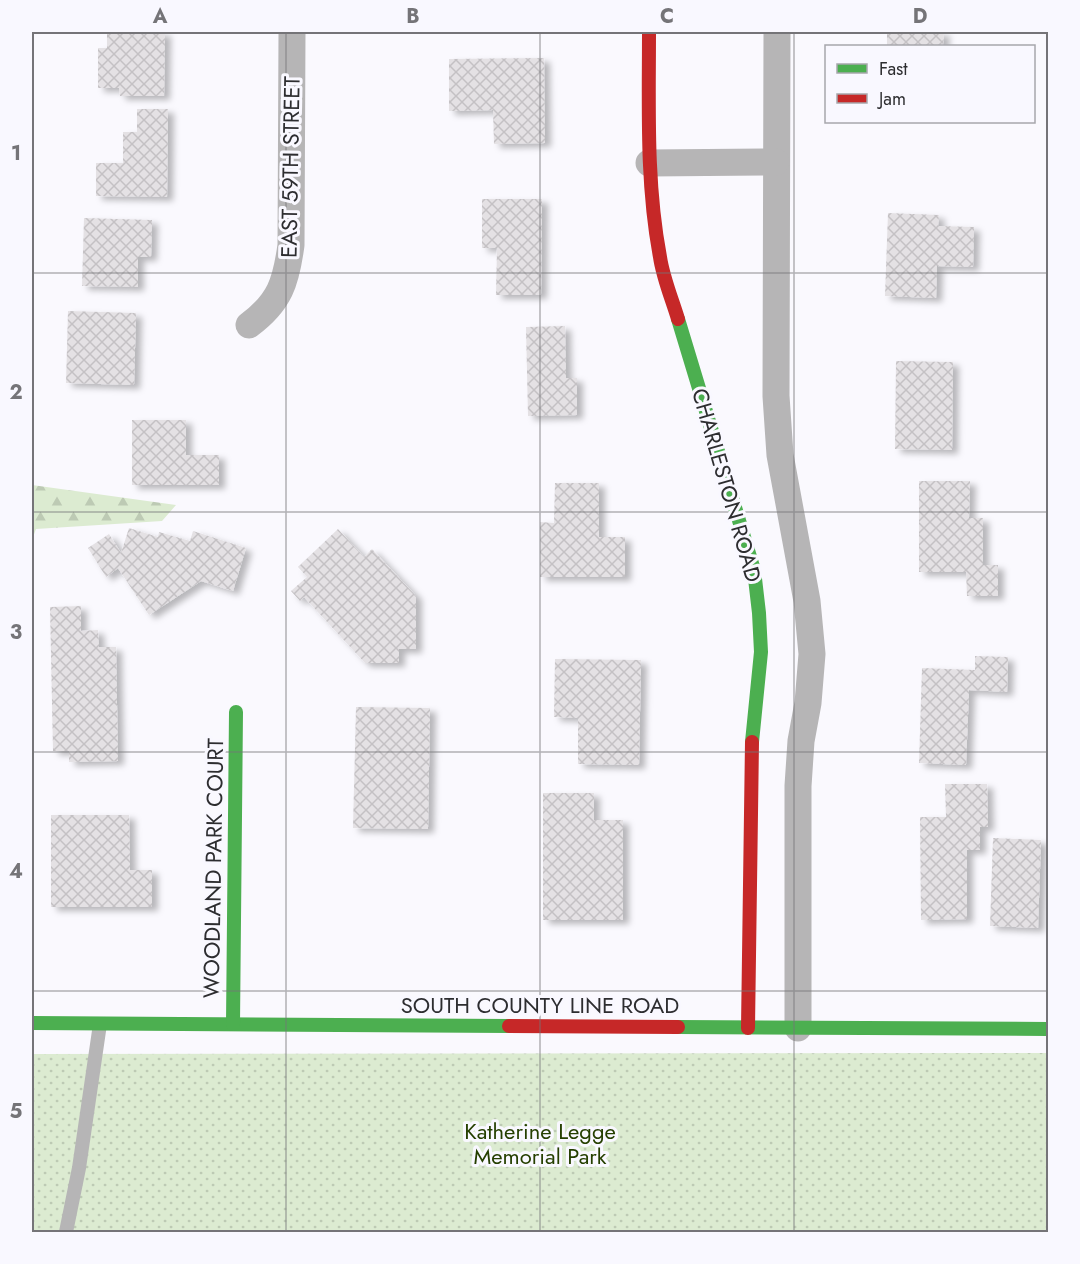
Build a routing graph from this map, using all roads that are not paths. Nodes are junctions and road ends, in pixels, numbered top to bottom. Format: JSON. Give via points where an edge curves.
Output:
{"nodes":[{"id":1,"x":292,"y":32,"type":"edge"},
{"id":2,"x":649,"y":32,"type":"edge"},
{"id":3,"x":777,"y":32,"type":"edge"},
{"id":4,"x":776,"y":162,"type":"junction"},
{"id":5,"x":649,"y":163,"type":"junction"},
{"id":6,"x":249,"y":325,"type":"dead end"},
{"id":7,"x":236,"y":712,"type":"dead end"},
{"id":8,"x":32,"y":1023,"type":"edge"},
{"id":9,"x":100,"y":1024,"type":"junction"},
{"id":10,"x":233,"y":1024,"type":"junction"},
{"id":11,"x":748,"y":1028,"type":"junction"},
{"id":12,"x":798,"y":1028,"type":"junction"},
{"id":13,"x":1048,"y":1029,"type":"edge"},
{"id":14,"x":66,"y":1233,"type":"edge"}],
"edges":[{"from":1,"to":6,"type":"street","name":"EAST 59TH STREET","via":[[288,268],[266,312]]},
{"from":2,"to":5,"type":"street","name":"CHARLESTON ROAD"},
{"from":3,"to":4,"type":"street"},
{"from":4,"to":5,"type":"street"},
{"from":4,"to":12,"type":"street","via":[[776,396],[780,455],[807,601],[812,654],[798,786]]},
{"from":5,"to":11,"type":"street","name":"CHARLESTON ROAD","via":[[660,260],[752,560],[759,597],[759,695],[751,745]]},
{"from":7,"to":10,"type":"street","name":"WOODLAND PARK COURT"},
{"from":8,"to":9,"type":"street","name":"SOUTH COUNTY LINE ROAD"},
{"from":9,"to":10,"type":"street","name":"SOUTH COUNTY LINE ROAD"},
{"from":9,"to":14,"type":"lane"},
{"from":10,"to":11,"type":"street","name":"SOUTH COUNTY LINE ROAD"},
{"from":11,"to":12,"type":"street","name":"SOUTH COUNTY LINE ROAD"},
{"from":12,"to":13,"type":"street","name":"SOUTH COUNTY LINE ROAD"}]}
